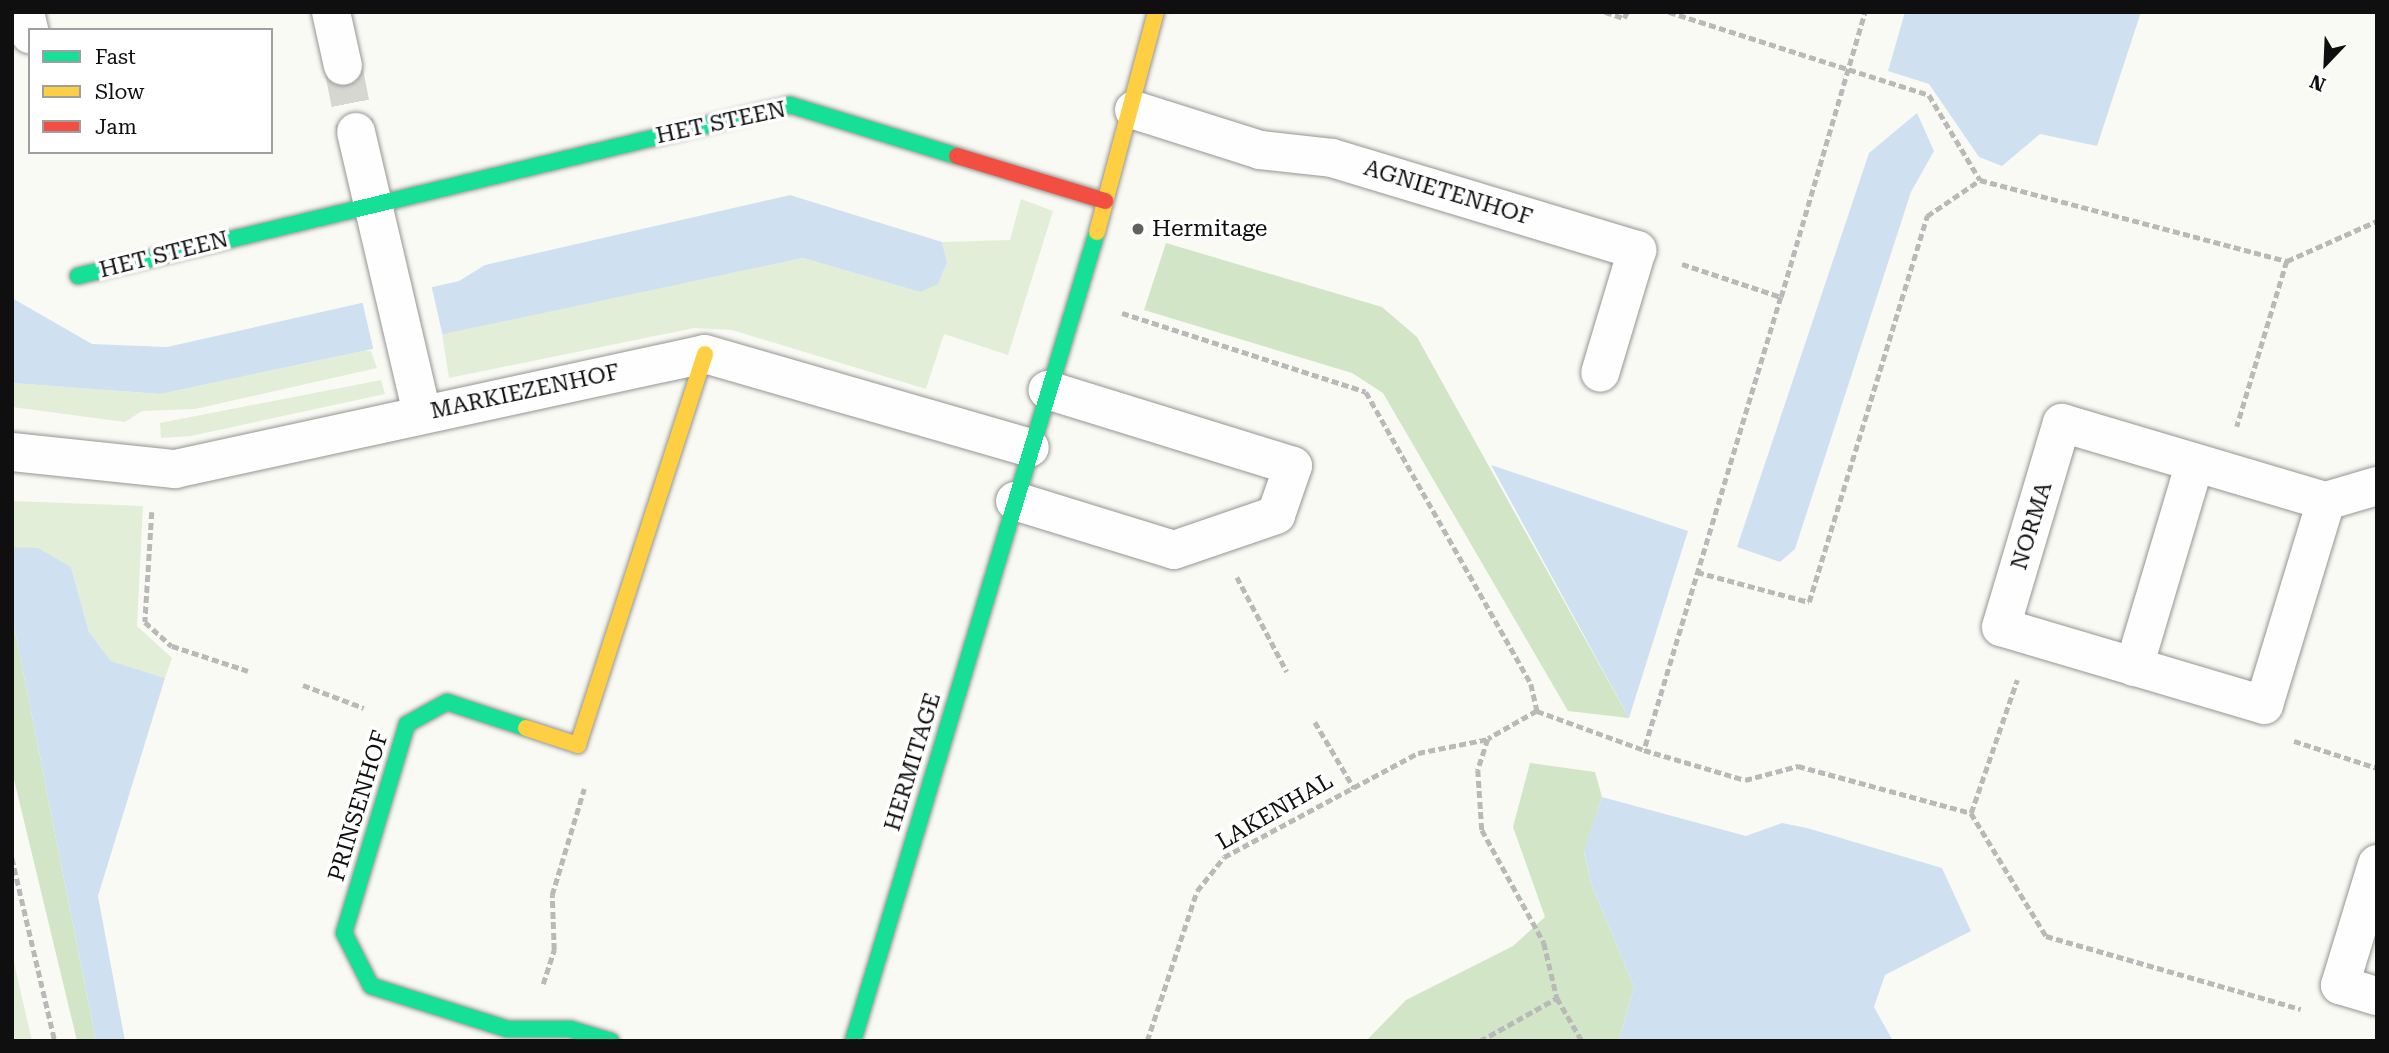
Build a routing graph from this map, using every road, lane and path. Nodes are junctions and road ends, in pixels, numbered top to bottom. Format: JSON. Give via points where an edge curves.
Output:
{"nodes":[{"id":1,"x":331,"y":12,"type":"edge"},
{"id":2,"x":1156,"y":12,"type":"edge"},
{"id":3,"x":1605,"y":12,"type":"edge"},
{"id":4,"x":1627,"y":12,"type":"edge"},
{"id":5,"x":1669,"y":12,"type":"edge"},
{"id":6,"x":1865,"y":12,"type":"edge"},
{"id":7,"x":343,"y":66,"type":"tunnel mouth"},
{"id":8,"x":1848,"y":68,"type":"junction"},
{"id":9,"x":1134,"y":110,"type":"junction"},
{"id":10,"x":356,"y":132,"type":"tunnel mouth"},
{"id":11,"x":1980,"y":180,"type":"junction"},
{"id":12,"x":1105,"y":201,"type":"junction"},
{"id":13,"x":372,"y":204,"type":"junction"},
{"id":14,"x":2377,"y":222,"type":"edge"},
{"id":15,"x":1637,"y":250,"type":"junction"},
{"id":16,"x":2287,"y":261,"type":"junction"},
{"id":17,"x":78,"y":276,"type":"dead end"},
{"id":18,"x":1781,"y":296,"type":"junction"},
{"id":19,"x":1075,"y":298,"type":"junction"},
{"id":20,"x":705,"y":354,"type":"junction"},
{"id":21,"x":1600,"y":373,"type":"dead end"},
{"id":22,"x":1048,"y":390,"type":"junction"},
{"id":23,"x":422,"y":414,"type":"junction"},
{"id":24,"x":1030,"y":448,"type":"junction"},
{"id":25,"x":12,"y":452,"type":"edge"},
{"id":26,"x":155,"y":467,"type":"junction"},
{"id":27,"x":2209,"y":467,"type":"junction"},
{"id":28,"x":2377,"y":486,"type":"edge"},
{"id":29,"x":1015,"y":501,"type":"junction"},
{"id":30,"x":2326,"y":501,"type":"junction"},
{"id":31,"x":1216,"y":536,"type":"junction"},
{"id":32,"x":1696,"y":572,"type":"junction"},
{"id":33,"x":2031,"y":636,"type":"junction"},
{"id":34,"x":2134,"y":667,"type":"junction"},
{"id":35,"x":248,"y":671,"type":"dead end"},
{"id":36,"x":1287,"y":672,"type":"dead end"},
{"id":37,"x":303,"y":685,"type":"dead end"},
{"id":38,"x":2264,"y":705,"type":"junction"},
{"id":39,"x":1538,"y":711,"type":"junction"},
{"id":40,"x":1315,"y":722,"type":"dead end"},
{"id":41,"x":408,"y":724,"type":"junction"},
{"id":42,"x":1488,"y":739,"type":"junction"},
{"id":43,"x":578,"y":745,"type":"junction"},
{"id":44,"x":1644,"y":750,"type":"junction"},
{"id":45,"x":2377,"y":768,"type":"edge"},
{"id":46,"x":1354,"y":788,"type":"junction"},
{"id":47,"x":1971,"y":813,"type":"junction"},
{"id":48,"x":12,"y":858,"type":"edge"},
{"id":49,"x":2377,"y":864,"type":"edge"},
{"id":50,"x":2340,"y":985,"type":"junction"},
{"id":51,"x":2377,"y":996,"type":"edge"},
{"id":52,"x":1557,"y":998,"type":"junction"},
{"id":53,"x":527,"y":1029,"type":"junction"},
{"id":54,"x":55,"y":1041,"type":"edge"},
{"id":55,"x":611,"y":1041,"type":"edge"},
{"id":56,"x":853,"y":1041,"type":"edge"},
{"id":57,"x":1147,"y":1041,"type":"edge"},
{"id":58,"x":1480,"y":1041,"type":"edge"},
{"id":59,"x":1582,"y":1041,"type":"edge"}],
"edges":[{"from":1,"to":7,"type":"street"},
{"from":2,"to":9,"type":"street","name":"HERMITAGE"},
{"from":3,"to":4,"type":"path","via":[[1623,18]]},
{"from":5,"to":8,"type":"path"},
{"from":6,"to":8,"type":"path"},
{"from":8,"to":11,"type":"path","via":[[1929,95]]},
{"from":8,"to":18,"type":"path"},
{"from":9,"to":12,"type":"street","name":"HERMITAGE"},
{"from":9,"to":15,"type":"street","name":"AGNIETENHOF","via":[[1260,150],[1332,158]]},
{"from":10,"to":13,"type":"street"},
{"from":11,"to":16,"type":"path"},
{"from":11,"to":32,"type":"path","via":[[1927,216],[1809,602]]},
{"from":12,"to":13,"type":"street","name":"HET STEEN","via":[[790,105]]},
{"from":12,"to":19,"type":"street","name":"HERMITAGE"},
{"from":13,"to":17,"type":"street","name":"HET STEEN"},
{"from":13,"to":23,"type":"street"},
{"from":14,"to":16,"type":"path"},
{"from":15,"to":18,"type":"path"},
{"from":15,"to":21,"type":"street"},
{"from":16,"to":27,"type":"path"},
{"from":18,"to":32,"type":"path"},
{"from":19,"to":22,"type":"street","name":"HERMITAGE"},
{"from":19,"to":39,"type":"path","via":[[1366,391],[1531,684]]},
{"from":20,"to":23,"type":"street","name":"MARKIEZENHOF"},
{"from":20,"to":24,"type":"street","name":"MARKIEZENHOF"},
{"from":20,"to":43,"type":"street"},
{"from":22,"to":24,"type":"street","name":"HERMITAGE"},
{"from":22,"to":31,"type":"street","via":[[1293,466],[1276,515]]},
{"from":23,"to":26,"type":"street","name":"MARKIEZENHOF","via":[[175,469]]},
{"from":24,"to":29,"type":"street","name":"HERMITAGE"},
{"from":25,"to":26,"type":"street","name":"MARKIEZENHOF"},
{"from":26,"to":35,"type":"path","via":[[145,622],[172,646]]},
{"from":27,"to":30,"type":"street","name":"NORMA"},
{"from":27,"to":33,"type":"street","name":"NORMA","via":[[2062,424],[2001,627]]},
{"from":27,"to":34,"type":"street"},
{"from":28,"to":30,"type":"street"},
{"from":29,"to":31,"type":"street","via":[[1174,551]]},
{"from":29,"to":56,"type":"street","name":"HERMITAGE"},
{"from":30,"to":38,"type":"street"},
{"from":31,"to":36,"type":"path"},
{"from":32,"to":44,"type":"path"},
{"from":33,"to":34,"type":"street","name":"NORMA"},
{"from":33,"to":47,"type":"path"},
{"from":34,"to":38,"type":"street","name":"NORMA"},
{"from":37,"to":41,"type":"path"},
{"from":38,"to":45,"type":"path","via":[[2286,738]]},
{"from":39,"to":42,"type":"path","name":"LAKENHAL"},
{"from":39,"to":44,"type":"path"},
{"from":40,"to":46,"type":"path"},
{"from":41,"to":43,"type":"street","name":"PRINSENHOF","via":[[447,702]]},
{"from":41,"to":53,"type":"street","name":"PRINSENHOF","via":[[344,933],[371,986],[507,1029]]},
{"from":42,"to":46,"type":"path","name":"LAKENHAL","via":[[1419,753]]},
{"from":42,"to":52,"type":"path","via":[[1478,770],[1482,830],[1544,943]]},
{"from":43,"to":53,"type":"path","via":[[589,772],[552,895],[554,950]]},
{"from":44,"to":47,"type":"path","via":[[1745,780],[1798,766]]},
{"from":46,"to":57,"type":"path","name":"LAKENHAL","via":[[1224,857],[1197,891]]},
{"from":47,"to":50,"type":"path","via":[[2046,936],[2316,1013]]},
{"from":48,"to":54,"type":"path"},
{"from":49,"to":50,"type":"street"},
{"from":50,"to":51,"type":"street"},
{"from":52,"to":58,"type":"path"},
{"from":52,"to":59,"type":"path"},
{"from":53,"to":55,"type":"street","name":"PRINSENHOF","via":[[570,1029]]}]}
